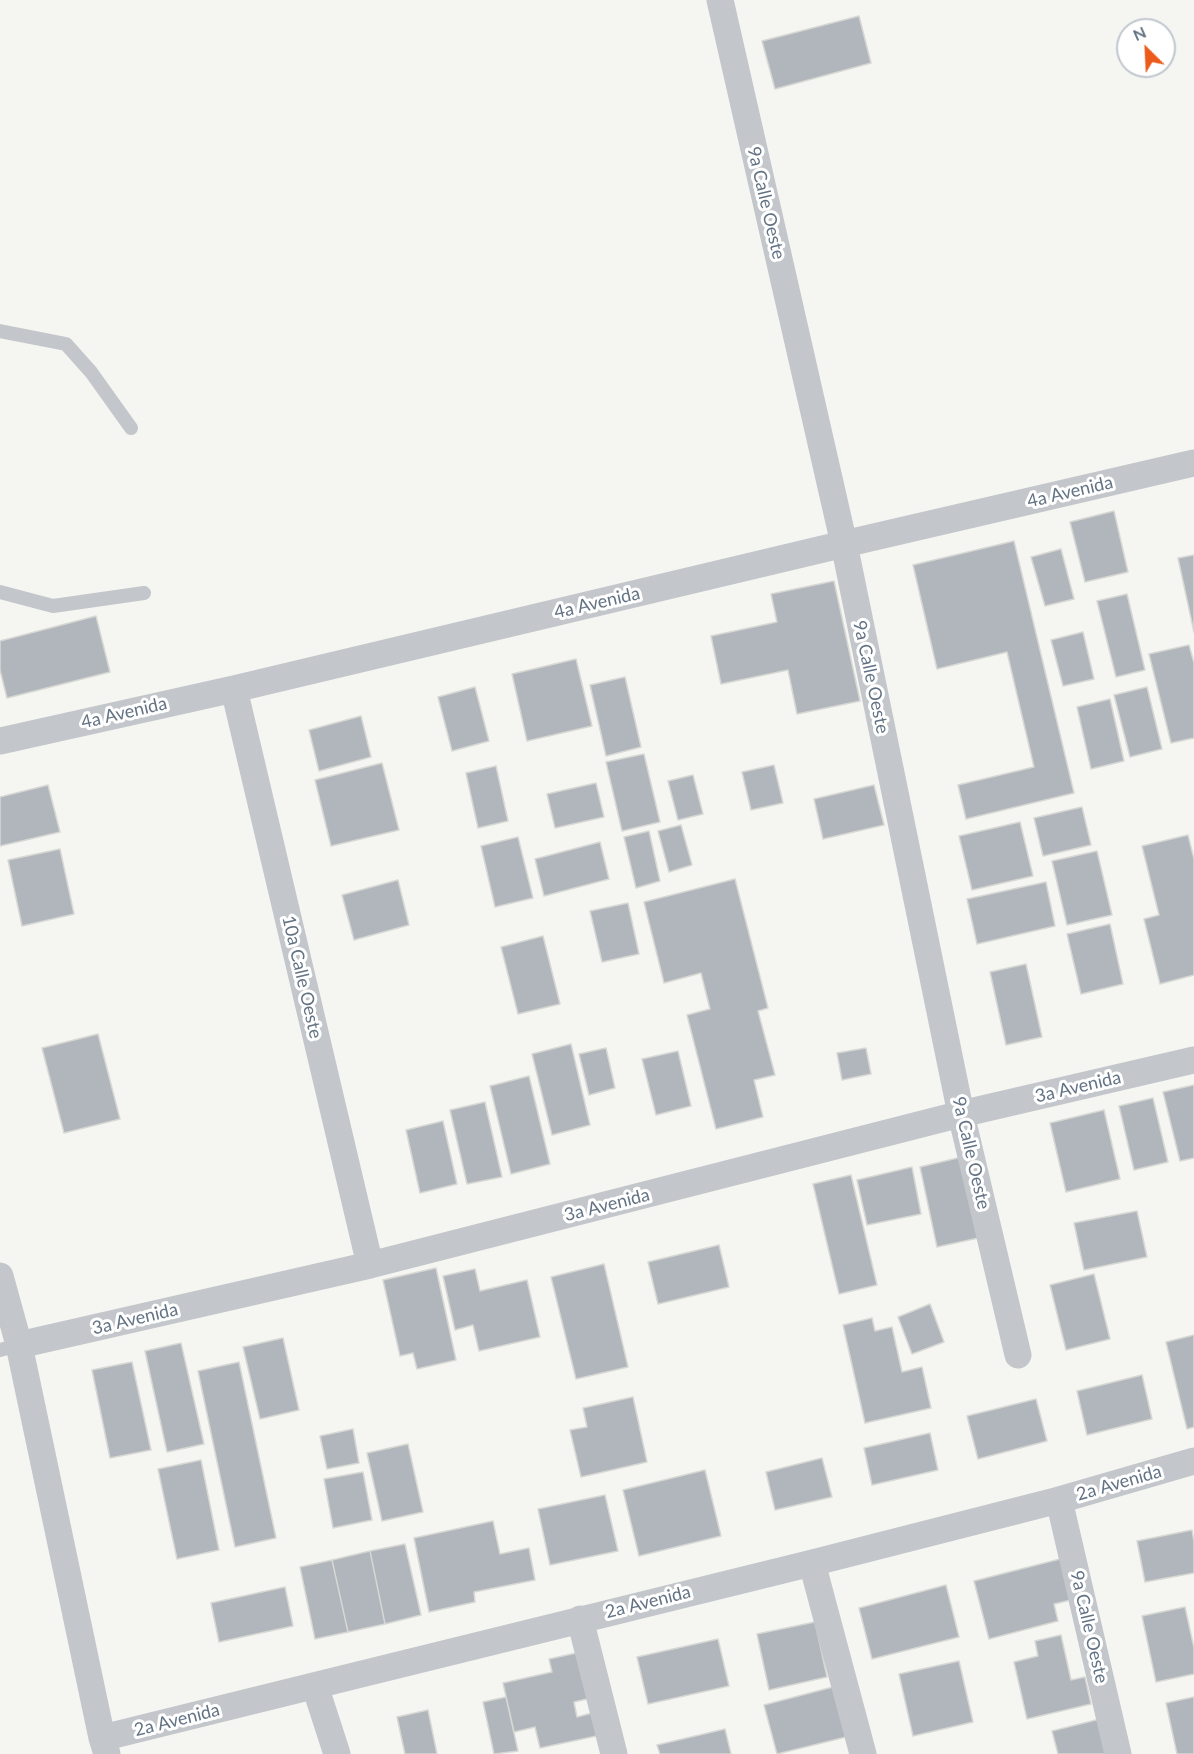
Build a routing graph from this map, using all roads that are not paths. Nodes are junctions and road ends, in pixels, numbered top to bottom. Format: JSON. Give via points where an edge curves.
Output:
{"nodes":[{"id":1,"x":720,"y":0,"type":"edge"},
{"id":2,"x":0,"y":331,"type":"edge"},
{"id":3,"x":130,"y":428,"type":"dead end"},
{"id":4,"x":1194,"y":463,"type":"edge"},
{"id":5,"x":844,"y":544,"type":"junction"},
{"id":6,"x":0,"y":592,"type":"edge"},
{"id":7,"x":144,"y":593,"type":"dead end"},
{"id":8,"x":234,"y":689,"type":"junction"},
{"id":9,"x":0,"y":741,"type":"edge"},
{"id":10,"x":1194,"y":1060,"type":"edge"},
{"id":11,"x":961,"y":1114,"type":"junction"},
{"id":12,"x":370,"y":1265,"type":"junction"},
{"id":13,"x":0,"y":1276,"type":"edge"},
{"id":14,"x":10,"y":1347,"type":"edge"},
{"id":15,"x":1018,"y":1355,"type":"dead end"},
{"id":16,"x":1194,"y":1461,"type":"edge"},
{"id":17,"x":1059,"y":1500,"type":"junction"},
{"id":18,"x":812,"y":1563,"type":"junction"},
{"id":19,"x":580,"y":1619,"type":"junction"},
{"id":20,"x":315,"y":1686,"type":"junction"},
{"id":21,"x":104,"y":1746,"type":"edge"},
{"id":22,"x":338,"y":1754,"type":"edge"},
{"id":23,"x":614,"y":1754,"type":"edge"},
{"id":24,"x":863,"y":1754,"type":"edge"},
{"id":25,"x":1118,"y":1754,"type":"edge"}],
"edges":[{"from":1,"to":5,"type":"street","name":"9a Calle Oeste"},
{"from":2,"to":3,"type":"lane","via":[[66,344]]},
{"from":4,"to":5,"type":"street","name":"4a Avenida"},
{"from":5,"to":8,"type":"street","name":"4a Avenida"},
{"from":5,"to":11,"type":"street","name":"9a Calle Oeste"},
{"from":6,"to":7,"type":"lane","via":[[53,606]]},
{"from":8,"to":9,"type":"street","name":"4a Avenida"},
{"from":8,"to":12,"type":"street","name":"10a Calle Oeste"},
{"from":10,"to":11,"type":"street","name":"3a Avenida"},
{"from":11,"to":12,"type":"street","name":"3a Avenida"},
{"from":11,"to":15,"type":"street","name":"9a Calle Oeste"},
{"from":12,"to":14,"type":"street","name":"3a Avenida"},
{"from":13,"to":14,"type":"street"},
{"from":14,"to":21,"type":"street"},
{"from":16,"to":17,"type":"street","name":"2a Avenida"},
{"from":17,"to":18,"type":"street","name":"2a Avenida"},
{"from":17,"to":25,"type":"street","name":"9a Calle Oeste"},
{"from":18,"to":19,"type":"street","name":"2a Avenida"},
{"from":18,"to":24,"type":"street"},
{"from":19,"to":20,"type":"street","name":"2a Avenida"},
{"from":19,"to":23,"type":"street"},
{"from":20,"to":21,"type":"street","name":"2a Avenida"},
{"from":20,"to":22,"type":"street"}]}
